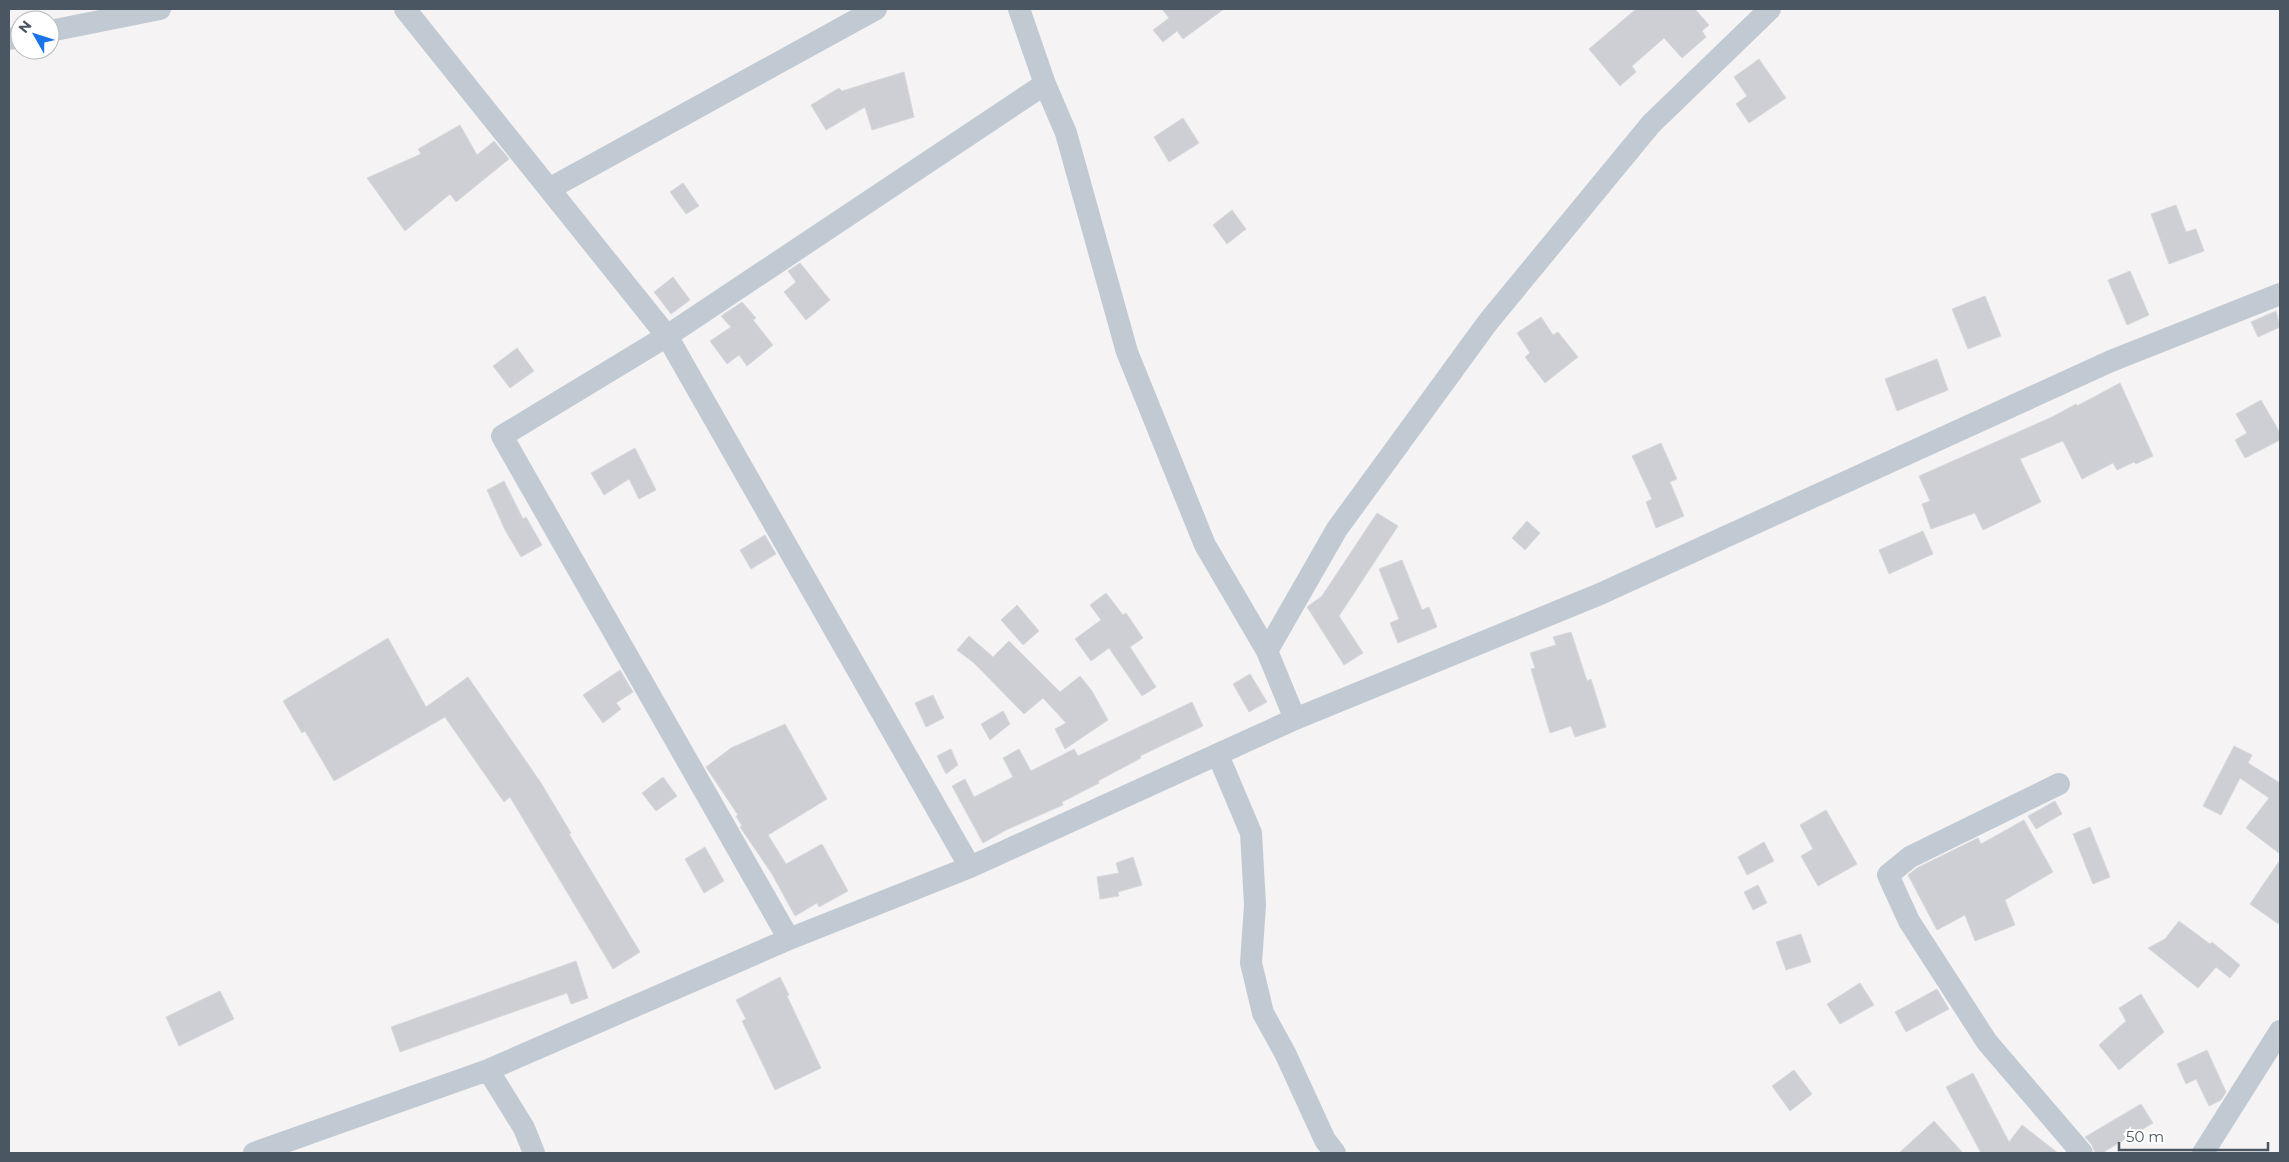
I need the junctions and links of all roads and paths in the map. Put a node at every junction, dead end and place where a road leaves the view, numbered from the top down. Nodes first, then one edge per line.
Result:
1 (160, 9) edge
2 (405, 9) edge
3 (876, 9) edge
4 (1018, 9) edge
5 (1770, 9) edge
6 (60, 29) edge
7 (1045, 84) junction
8 (549, 189) junction
9 (2280, 294) edge
10 (667, 336) junction
11 (1267, 651) junction
12 (1295, 720) junction
13 (1218, 755) junction
14 (2059, 784) dead end
15 (970, 868) junction
16 (789, 939) junction
17 (2280, 1031) edge
18 (488, 1070) junction
19 (254, 1153) edge
20 (534, 1153) edge
21 (1335, 1153) edge
22 (2082, 1153) edge
23 (2203, 1153) edge

1 - 6 street
2 - 8 street
3 - 8 street
4 - 7 street
5 - 11 street
7 - 10 street
7 - 11 street
8 - 10 street
9 - 12 street
10 - 15 street
10 - 16 street
11 - 12 street
12 - 13 street
13 - 15 street
13 - 21 street
14 - 22 street
15 - 16 street
16 - 18 street
17 - 23 street
18 - 19 street
18 - 20 street

